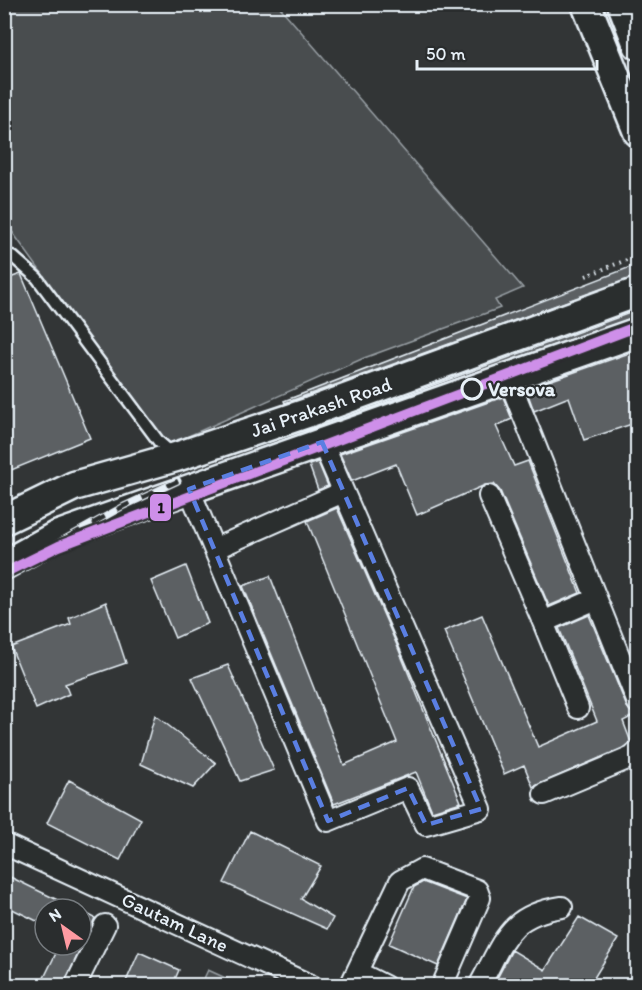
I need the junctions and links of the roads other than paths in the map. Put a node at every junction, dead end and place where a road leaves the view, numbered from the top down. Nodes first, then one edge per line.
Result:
1 (622, 4) edge
2 (592, 7) edge
3 (638, 45) edge
4 (638, 132) edge
5 (4, 257) edge
6 (638, 292) edge
7 (638, 332) edge
8 (508, 377) junction
9 (322, 442) junction
10 (176, 457) junction
11 (189, 489) junction
12 (343, 492) junction
13 (489, 496) dead end
14 (4, 520) edge
15 (214, 549) junction
16 (4, 565) edge
17 (596, 599) junction
18 (543, 621) junction
19 (638, 703) edge
20 (578, 708) dead end
21 (638, 751) edge
22 (544, 794) dead end
23 (5, 845) edge
24 (562, 907) dead end
25 (105, 925) dead end
26 (353, 979) edge
27 (75, 986) edge
28 (312, 986) edge
29 (385, 986) edge
30 (442, 986) edge
31 (479, 986) edge

1 - 3 main road
2 - 4 main road
5 - 10 lane
6 - 10 main road, Jai Prakash Road
7 - 8 main road, Jai Prakash Road
8 - 9 main road, Jai Prakash Road
8 - 17 street
9 - 11 main road, Jai Prakash Road
9 - 12 street
10 - 14 main road, Jai Prakash Road
11 - 15 street
11 - 16 main road, Jai Prakash Road
12 - 15 street
12 - 15 street
13 - 18 street
17 - 18 street
17 - 19 street
18 - 20 street
21 - 22 street
23 - 28 street, Gautam Lane
24 - 31 street
25 - 27 street
26 - 29 street
26 - 30 street

